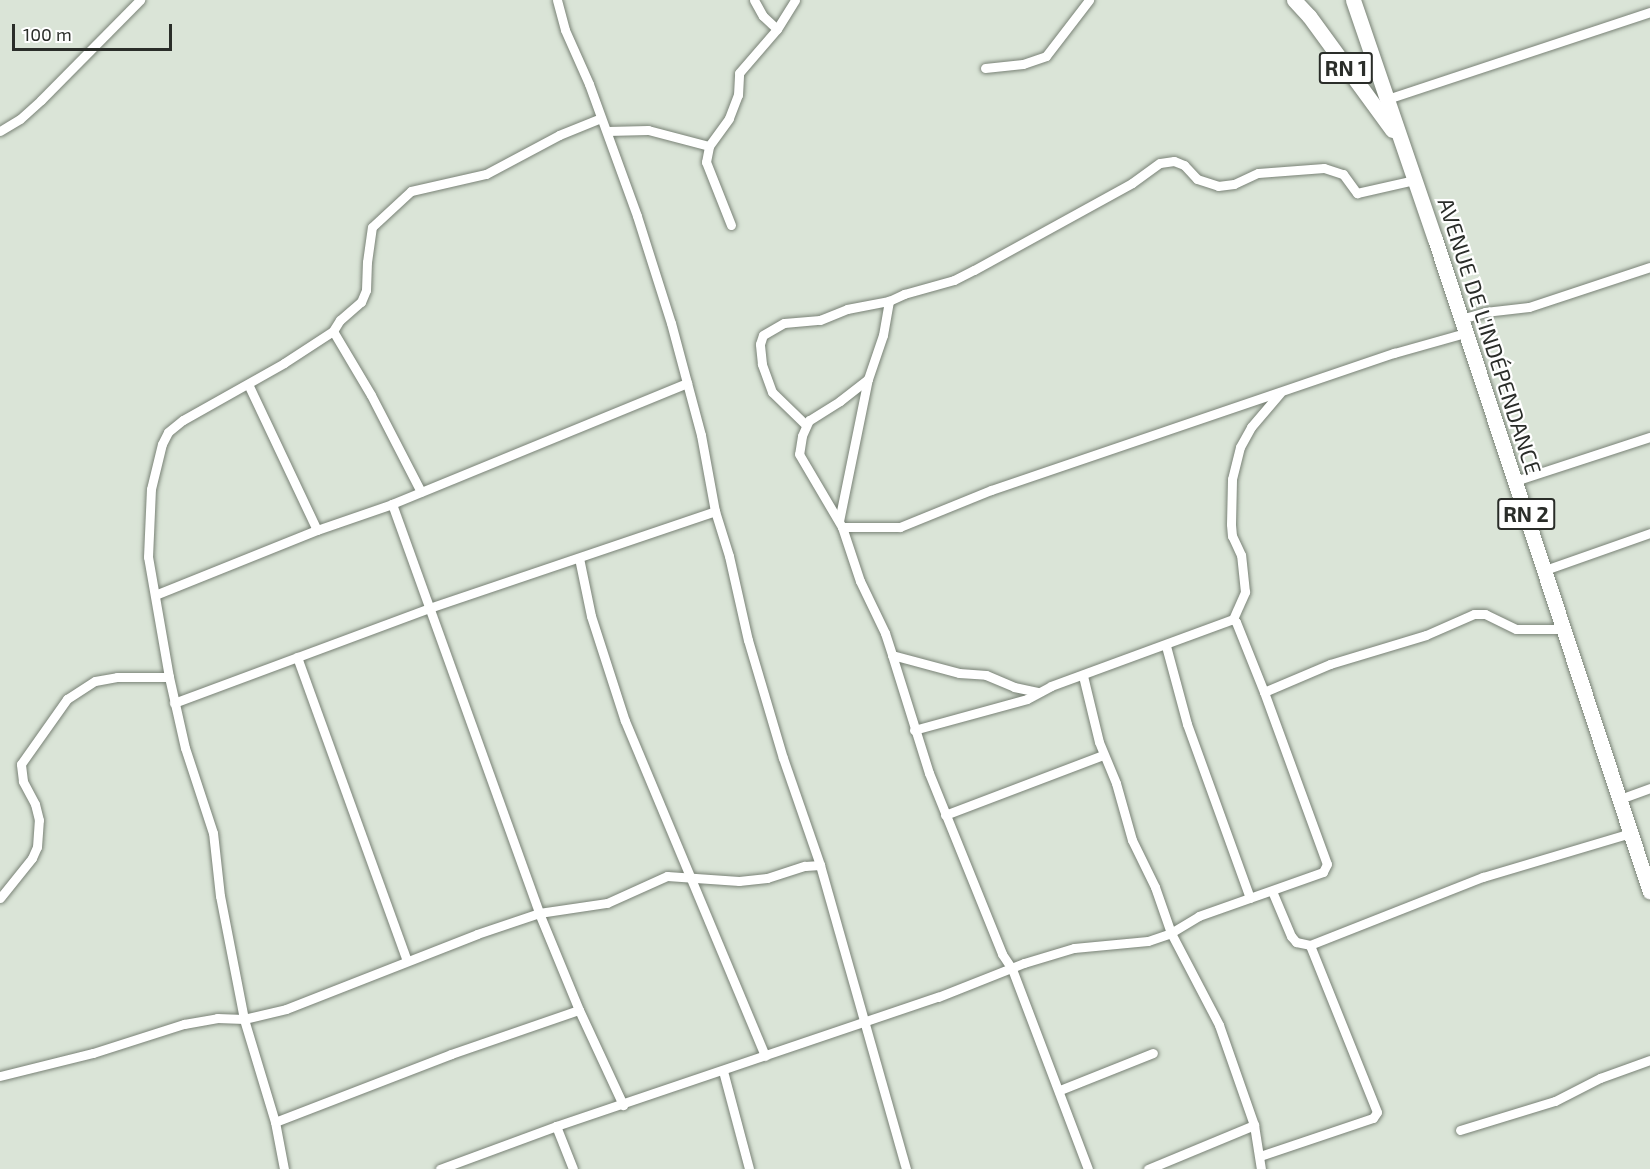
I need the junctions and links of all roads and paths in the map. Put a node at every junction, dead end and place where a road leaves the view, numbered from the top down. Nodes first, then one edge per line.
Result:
1 (140, 0) edge
2 (557, 0) edge
3 (754, 0) edge
4 (795, 0) edge
5 (1089, 0) edge
6 (1294, 0) edge
7 (1353, 0) edge
8 (1650, 12) edge
9 (777, 29) junction
10 (985, 68) dead end
11 (1387, 99) junction
12 (601, 118) junction
13 (0, 131) edge
14 (606, 131) junction
15 (1398, 137) junction
16 (709, 146) junction
17 (1414, 180) junction
18 (731, 225) dead end
19 (1650, 267) edge
20 (889, 301) junction
21 (1463, 326) junction
22 (333, 331) junction
23 (868, 379) junction
24 (248, 384) junction
25 (687, 384) junction
26 (1281, 392) junction
27 (806, 425) junction
28 (1650, 437) edge
29 (1515, 482) junction
30 (421, 492) junction
31 (845, 493) junction
32 (828, 501) junction
33 (392, 504) junction
34 (716, 511) junction
35 (840, 524) junction
36 (317, 530) junction
37 (1650, 533) edge
38 (579, 558) junction
39 (1545, 570) junction
40 (156, 595) junction
41 (429, 608) junction
42 (1233, 619) junction
43 (1563, 629) junction
44 (1166, 646) junction
45 (892, 655) junction
46 (297, 657) junction
47 (1083, 676) junction
48 (169, 677) junction
49 (1038, 692) junction
50 (1264, 692) junction
51 (174, 703) junction
52 (914, 730) junction
53 (1103, 755) junction
54 (1650, 788) edge
55 (1620, 799) junction
56 (945, 814) junction
57 (1631, 832) junction
58 (820, 865) junction
59 (689, 879) junction
60 (1272, 891) junction
61 (1650, 892) edge
62 (0, 898) edge
63 (1250, 898) junction
64 (539, 913) junction
65 (1171, 933) junction
66 (1310, 945) junction
67 (407, 961) junction
68 (1012, 969) junction
69 (579, 1010) junction
70 (244, 1019) junction
71 (864, 1020) junction
72 (1153, 1053) dead end
73 (765, 1056) junction
74 (1650, 1060) edge
75 (723, 1071) junction
76 (0, 1076) edge
77 (1059, 1090) junction
78 (623, 1106) junction
79 (275, 1122) junction
80 (1254, 1125) junction
81 (556, 1126) junction
82 (1460, 1130) dead end
83 (1260, 1156) junction
84 (284, 1169) edge
85 (440, 1169) edge
86 (573, 1169) edge
87 (749, 1169) edge
88 (906, 1169) edge
89 (1088, 1169) edge
90 (1148, 1169) edge
91 (1261, 1169) edge

1 - 13 street
2 - 12 street
3 - 9 street
4 - 9 street
5 - 10 street
6 - 15 main road, RN 1
7 - 11 main road, RN 2
8 - 11 street
9 - 16 street
11 - 15 main road, RN 2
12 - 14 street
12 - 22 street
14 - 16 street
14 - 25 street
15 - 17 main road, AVENUE DE L'INDÉPENDANCE / RN 2
16 - 18 street
17 - 20 street
17 - 21 main road, AVENUE DE L'INDÉPENDANCE / RN 2
19 - 21 street
20 - 23 street
20 - 27 street
21 - 26 street
21 - 29 main road, AVENUE DE L'INDÉPENDANCE / RN 2
22 - 24 street
22 - 30 street
23 - 27 street
23 - 31 street
24 - 36 street
24 - 40 street
25 - 30 street
25 - 34 street
26 - 35 street
26 - 42 street
27 - 32 street
28 - 29 street
29 - 39 main road, AVENUE DE L'INDÉPENDANCE / RN 2
30 - 33 street
31 - 32 street
31 - 35 street
32 - 35 street
33 - 36 street
33 - 41 street
34 - 38 street
34 - 58 street
35 - 45 street
36 - 40 street
37 - 39 street
38 - 41 street
38 - 59 street
39 - 43 main road, AVENUE DE L'INDÉPENDANCE / RN 2
40 - 48 street
41 - 46 street
41 - 64 street
42 - 44 street
42 - 50 street
43 - 50 street
43 - 55 main road, AVENUE DE L'INDÉPENDANCE / RN 2
44 - 47 street
44 - 63 street
45 - 49 street
45 - 52 street
46 - 51 street
46 - 67 street
47 - 49 street
47 - 53 street
48 - 51 street
48 - 62 street
49 - 52 street
50 - 60 street
51 - 70 street
52 - 56 street
53 - 56 street
53 - 65 street
54 - 55 street
55 - 57 main road, AVENUE DE L'INDÉPENDANCE / RN 2
56 - 68 street
57 - 61 main road, AVENUE DE L'INDÉPENDANCE / RN 2
57 - 66 street
58 - 59 street
58 - 71 street
59 - 64 street
59 - 73 street
60 - 63 street
60 - 66 street
63 - 65 street
64 - 67 street
64 - 69 street
65 - 68 street
65 - 80 street
66 - 83 street
67 - 70 street
68 - 71 street
68 - 77 street
69 - 78 street
69 - 79 street
70 - 76 street
70 - 79 street
71 - 73 street
71 - 88 street
72 - 77 street
73 - 75 street
74 - 82 street
75 - 78 street
75 - 87 street
77 - 89 street
78 - 81 street
79 - 84 street
80 - 83 street
80 - 90 street
81 - 85 street
81 - 86 street
83 - 91 street

